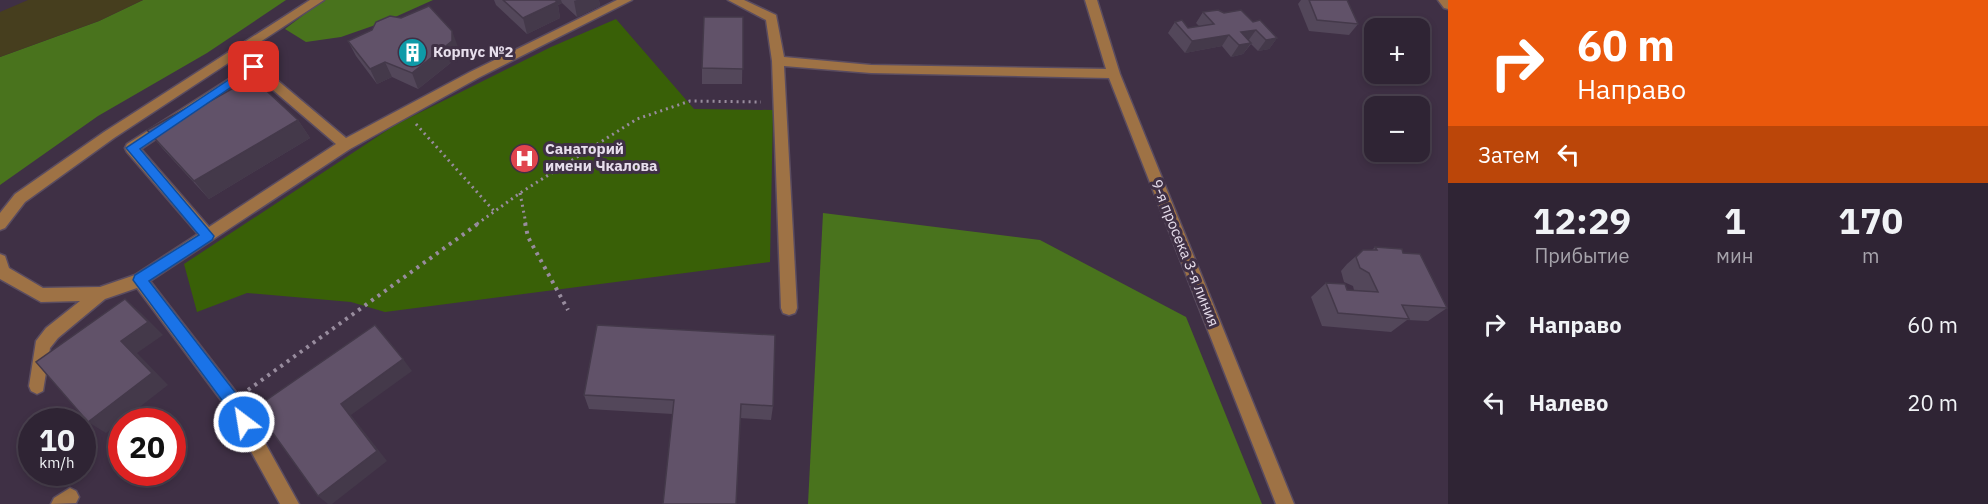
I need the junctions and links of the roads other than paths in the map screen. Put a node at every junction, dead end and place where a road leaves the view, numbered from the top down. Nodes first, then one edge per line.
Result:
1 (318, 0) edge
2 (626, 0) edge
3 (734, 0) edge
4 (1091, 0) edge
5 (1444, 0) edge
6 (1448, 5) edge
7 (778, 61) junction
8 (1114, 74) junction
9 (345, 145) junction
10 (0, 224) edge
11 (208, 236) junction
12 (0, 260) edge
13 (140, 280) junction
14 (99, 294) junction
15 (789, 308) dead end
16 (37, 386) dead end
17 (290, 504) edge
18 (1285, 504) edge

1 - 10 street
2 - 9 street
3 - 7 street
4 - 8 street, 9-я просека 3-я линия
5 - 6 street
7 - 8 street
7 - 15 street
8 - 18 street, 9-я просека 3-я линия
9 - 11 street
9 - 11 street
11 - 13 street
12 - 14 street
13 - 14 street
13 - 17 street
14 - 16 street

